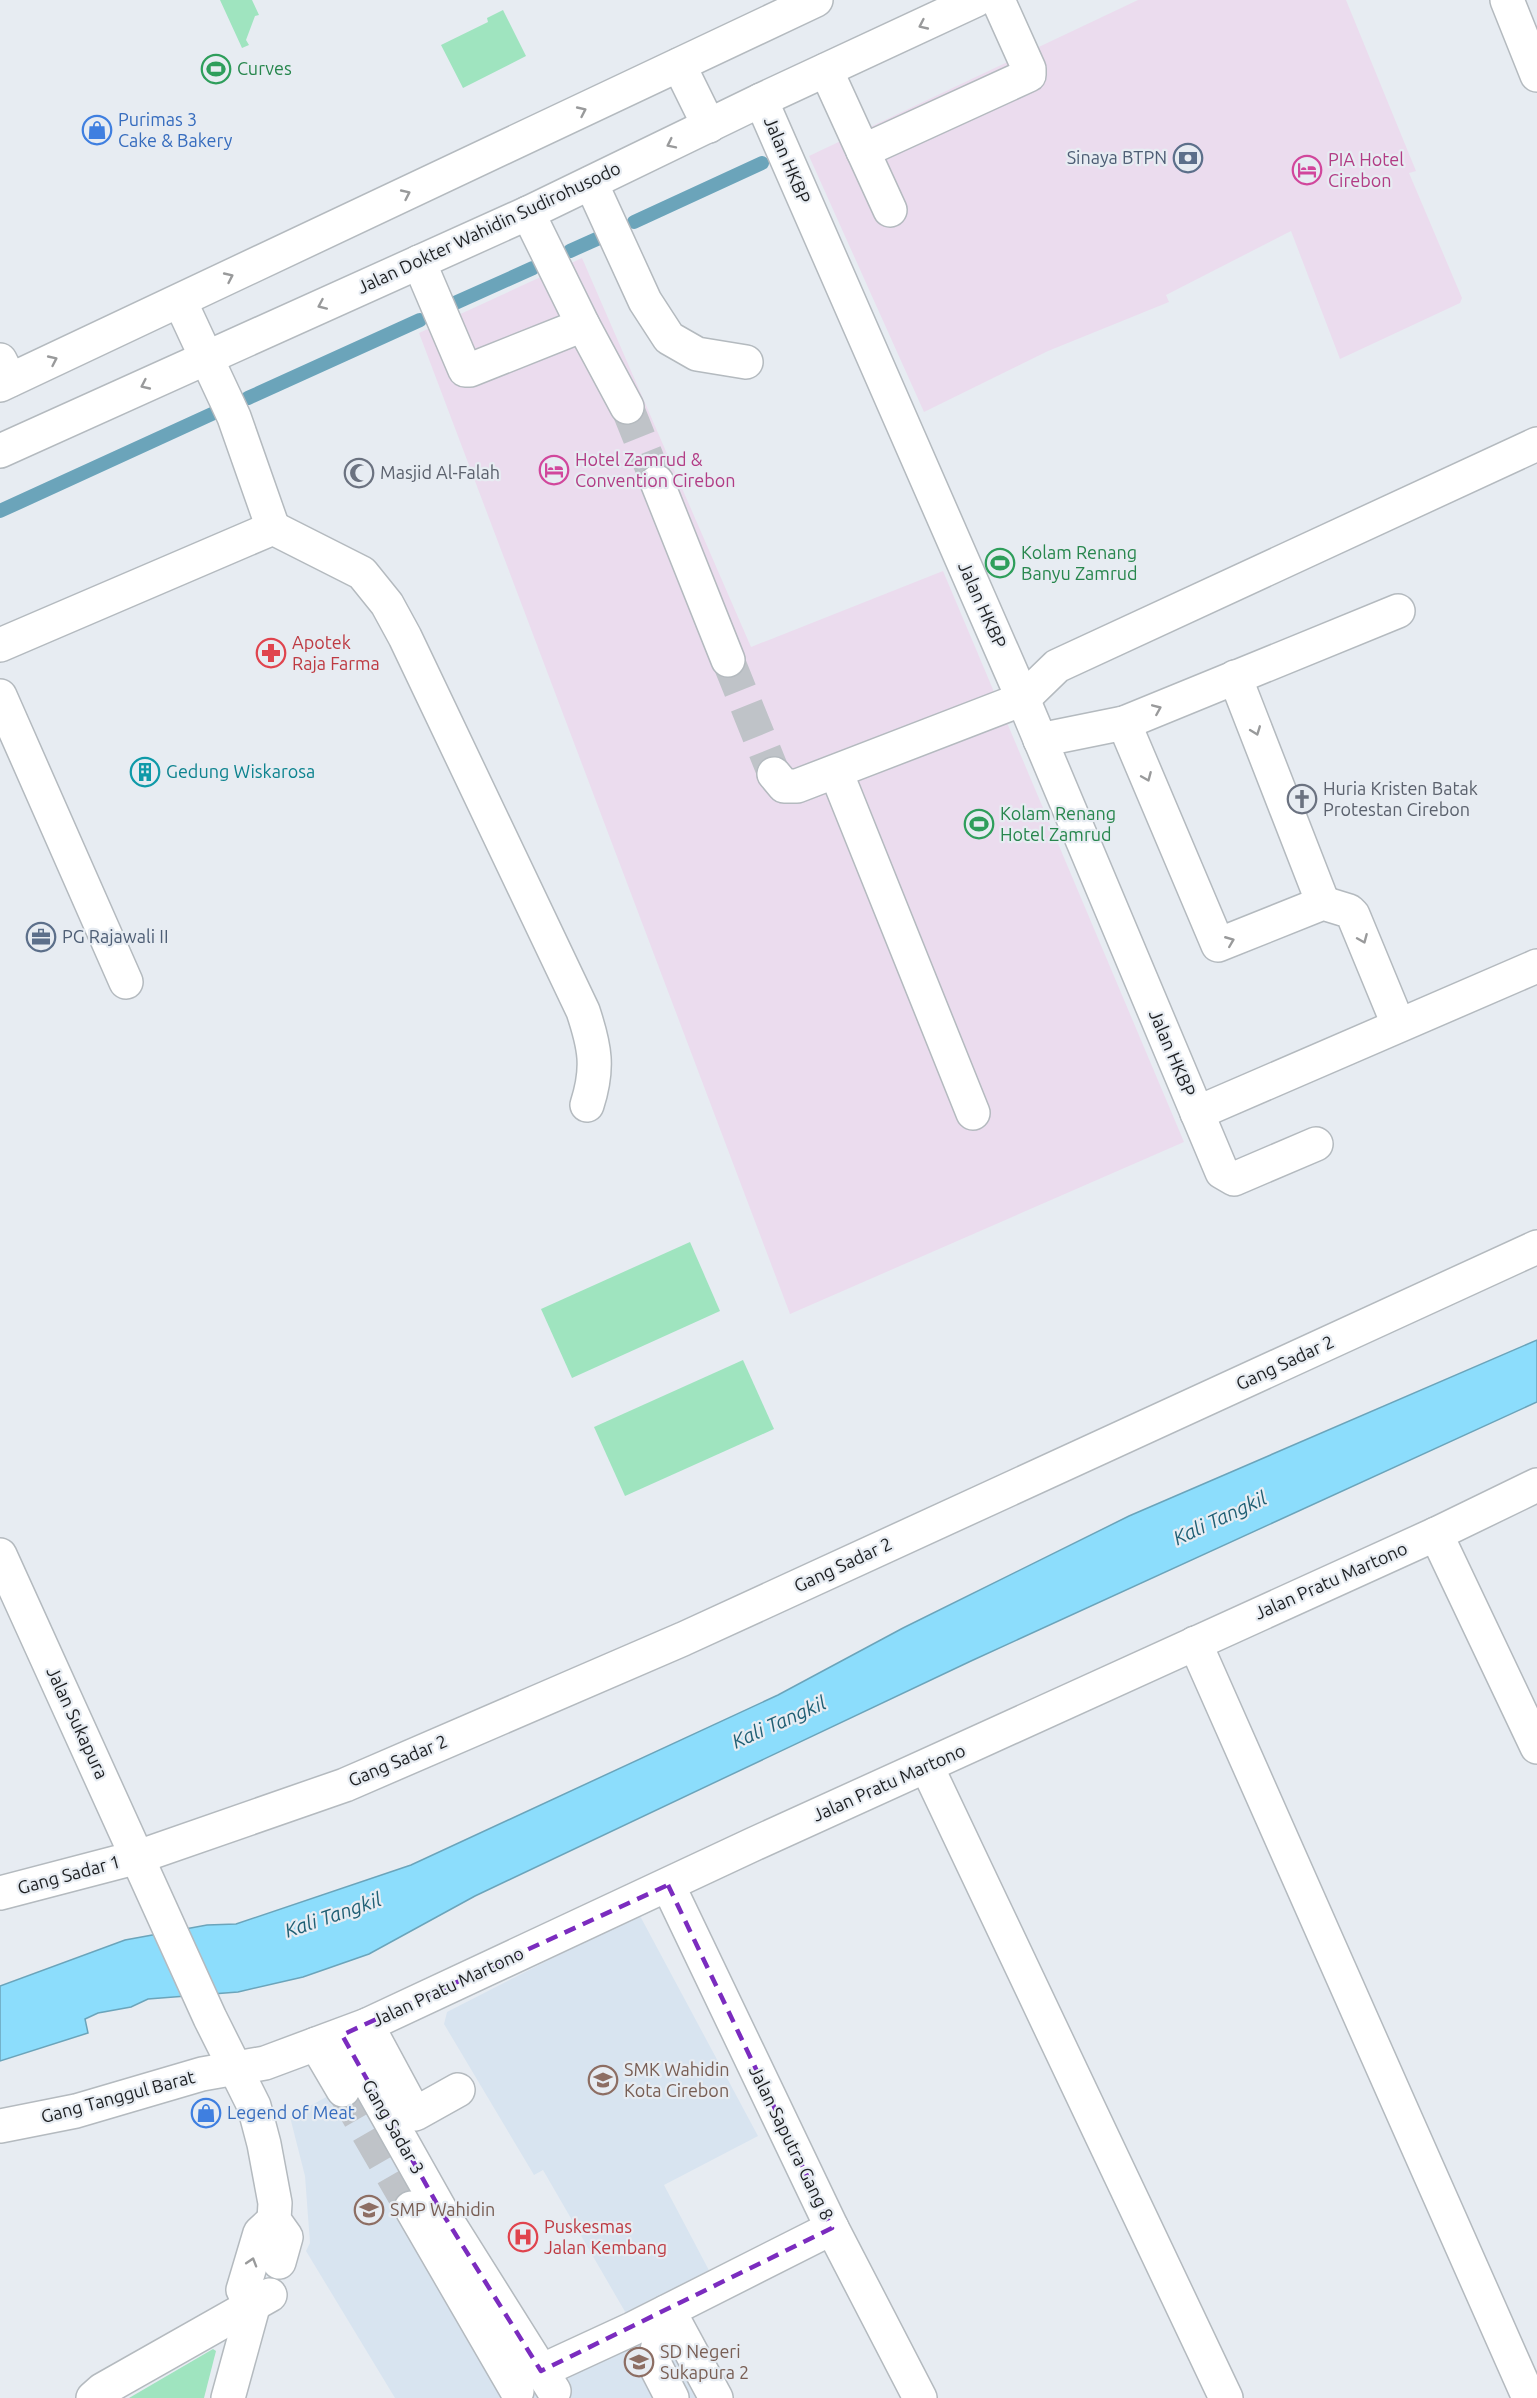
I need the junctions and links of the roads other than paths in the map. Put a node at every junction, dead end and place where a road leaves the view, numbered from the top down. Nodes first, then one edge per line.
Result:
1 (816, 0) edge
2 (976, 0) edge
3 (998, 0) edge
4 (1507, 0) edge
5 (679, 65) junction
6 (826, 70) junction
7 (1537, 75) edge
8 (761, 100) junction
9 (709, 126) junction
10 (863, 151) junction
11 (591, 183) junction
12 (891, 210) dead end
13 (528, 213) junction
14 (419, 262) junction
15 (180, 300) junction
16 (583, 326) junction
17 (206, 357) junction
18 (746, 362) dead end
19 (3, 375) edge
20 (627, 407) tunnel mouth
21 (1537, 444) edge
22 (0, 451) edge
23 (657, 482) tunnel mouth
24 (273, 528) junction
25 (1398, 611) dead end
26 (0, 645) edge
27 (729, 660) tunnel mouth
28 (1235, 677) junction
29 (0, 696) edge
30 (1023, 699) junction
31 (1125, 723) junction
32 (1040, 740) junction
33 (836, 772) junction
34 (774, 774) tunnel mouth
35 (1323, 903) junction
36 (1537, 966) edge
37 (126, 982) dead end
38 (1398, 1024) junction
39 (587, 1105) dead end
40 (972, 1113) dead end
41 (1197, 1113) junction
42 (1316, 1144) dead end
43 (1537, 1247) edge
44 (1537, 1485) edge
45 (1436, 1534) junction
46 (0, 1555) edge
47 (1195, 1643) junction
48 (1537, 1747) edge
49 (927, 1767) junction
50 (138, 1857) junction
51 (668, 1885) junction
52 (0, 1893) edge
53 (342, 2035) junction
54 (236, 2068) junction
55 (343, 2090) tunnel mouth
56 (458, 2090) dead end
57 (0, 2126) edge
58 (411, 2208) tunnel mouth
59 (274, 2220) junction
60 (832, 2228) junction
61 (279, 2262) dead end
62 (261, 2301) junction
63 (668, 2311) junction
64 (537, 2384) junction
65 (93, 2398) edge
66 (228, 2398) edge
67 (672, 2398) edge
68 (716, 2398) edge
69 (920, 2398) edge
70 (1227, 2398) edge
71 (1529, 2398) edge

1 - 5 street
2 -> 6 street, Jalan Dokter Wahidin Sudirohusodo
3 - 10 street
4 - 7 street
5 - 9 street
15 -> 5 street
6 - 8 street, Jalan Dokter Wahidin Sudirohusodo
6 - 10 street
8 - 9 street, Jalan Dokter Wahidin Sudirohusodo
8 - 30 street, Jalan HKBP
9 -> 11 street, Jalan Dokter Wahidin Sudirohusodo
10 - 12 street
11 - 13 street, Jalan Dokter Wahidin Sudirohusodo
11 - 18 street
13 - 14 street, Jalan Dokter Wahidin Sudirohusodo
13 - 16 street
14 - 16 street
14 -> 17 street, Jalan Dokter Wahidin Sudirohusodo
15 - 17 street
19 -> 15 street
16 - 20 street
17 -> 22 street, Jalan Dokter Wahidin Sudirohusodo
17 - 24 street
21 - 30 street
23 - 27 street
24 - 26 street
24 - 39 street
25 - 28 street
31 -> 28 street
28 -> 35 street
29 - 37 street
30 - 32 street, Jalan HKBP
30 - 33 street
31 - 32 street
31 -> 35 street
32 - 41 street, Jalan HKBP
33 - 34 street
33 - 40 street
35 -> 38 street
36 - 38 street
38 - 41 street
41 - 42 street, Jalan HKBP
43 - 50 street, Gang Sadar 2
44 - 45 street, Jalan Pratu Martono
45 - 47 street, Jalan Pratu Martono
45 - 48 street
46 - 50 street, Jalan Sukapura
47 - 49 street, Jalan Pratu Martono
47 - 71 street
49 - 51 street, Jalan Pratu Martono
49 - 70 street
50 - 52 street, Gang Sadar 1
50 - 54 street, Jalan Sukapura
51 - 53 street, Jalan Pratu Martono
51 - 60 street, Jalan Saputra Gang 8
53 - 54 street, Jalan Pratu Martono
53 - 55 street
53 - 56 street
53 - 64 street, Gang Sadar 3
54 - 57 street, Gang Tanggul Barat
54 - 59 street, Jalan Sukapura
58 - 64 street
59 - 61 street, Jalan Sukapura
62 -> 59 street
60 - 63 street
60 - 69 street, Jalan Saputra Gang 8
62 - 65 street
62 - 66 street
63 - 64 street
63 - 67 street
63 - 68 street

